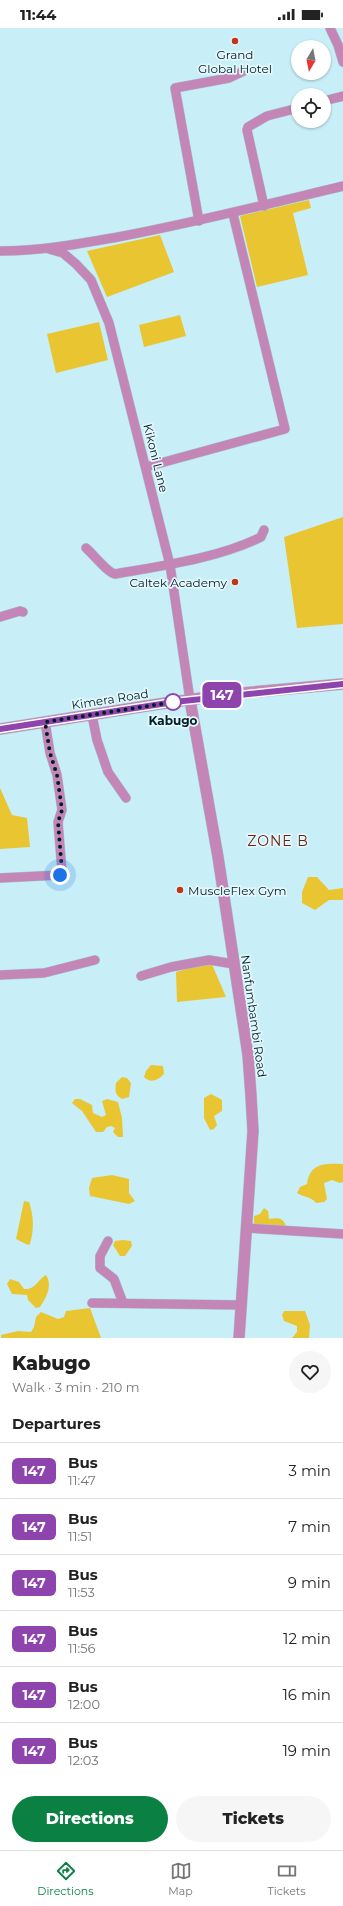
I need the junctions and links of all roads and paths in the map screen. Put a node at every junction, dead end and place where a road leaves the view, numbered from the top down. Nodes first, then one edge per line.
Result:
1 (330, 28) edge
2 (343, 62) edge
3 (244, 71) dead end
4 (343, 96) edge
5 (331, 99) edge
6 (291, 110) edge
7 (343, 186) edge
8 (264, 206) junction
9 (233, 214) junction
10 (199, 221) junction
11 (49, 249) junction
12 (0, 251) edge
13 (146, 466) junction
14 (264, 530) dead end
15 (86, 548) dead end
16 (170, 565) junction
17 (23, 612) dead end
18 (0, 617) edge
19 (343, 684) edge
20 (190, 700) junction
21 (92, 715) junction
22 (45, 722) junction
23 (0, 729) edge
24 (126, 798) dead end
25 (0, 878) edge
26 (95, 960) dead end
27 (234, 964) junction
28 (0, 975) edge
29 (141, 976) dead end
30 (247, 1228) junction
31 (343, 1234) edge
32 (108, 1241) dead end
33 (92, 1302) dead end
34 (123, 1303) junction
35 (242, 1304) junction
36 (240, 1338) edge

1 - 2 street
3 - 10 street
4 - 5 street
6 - 8 street
7 - 8 street
8 - 9 street
9 - 10 street
9 - 13 street
10 - 11 street
11 - 12 street
11 - 13 street, Kikoni Lane
13 - 16 street, Kikoni Lane
14 - 16 street
15 - 16 street
16 - 20 street, Kikoni Lane
17 - 18 street
19 - 20 street, Kimera Road
20 - 21 street, Kimera Road
20 - 27 street, Nanfumbambi Road
21 - 22 street, Kimera Road
21 - 24 street
22 - 23 street, Kimera Road
22 - 25 street
26 - 28 street
27 - 29 street
27 - 30 street, Nanfumbambi Road
30 - 31 street
30 - 35 street, Nanfumbambi Road
32 - 34 street
33 - 34 street
34 - 35 street
35 - 36 street, Nanfumbambi Road

